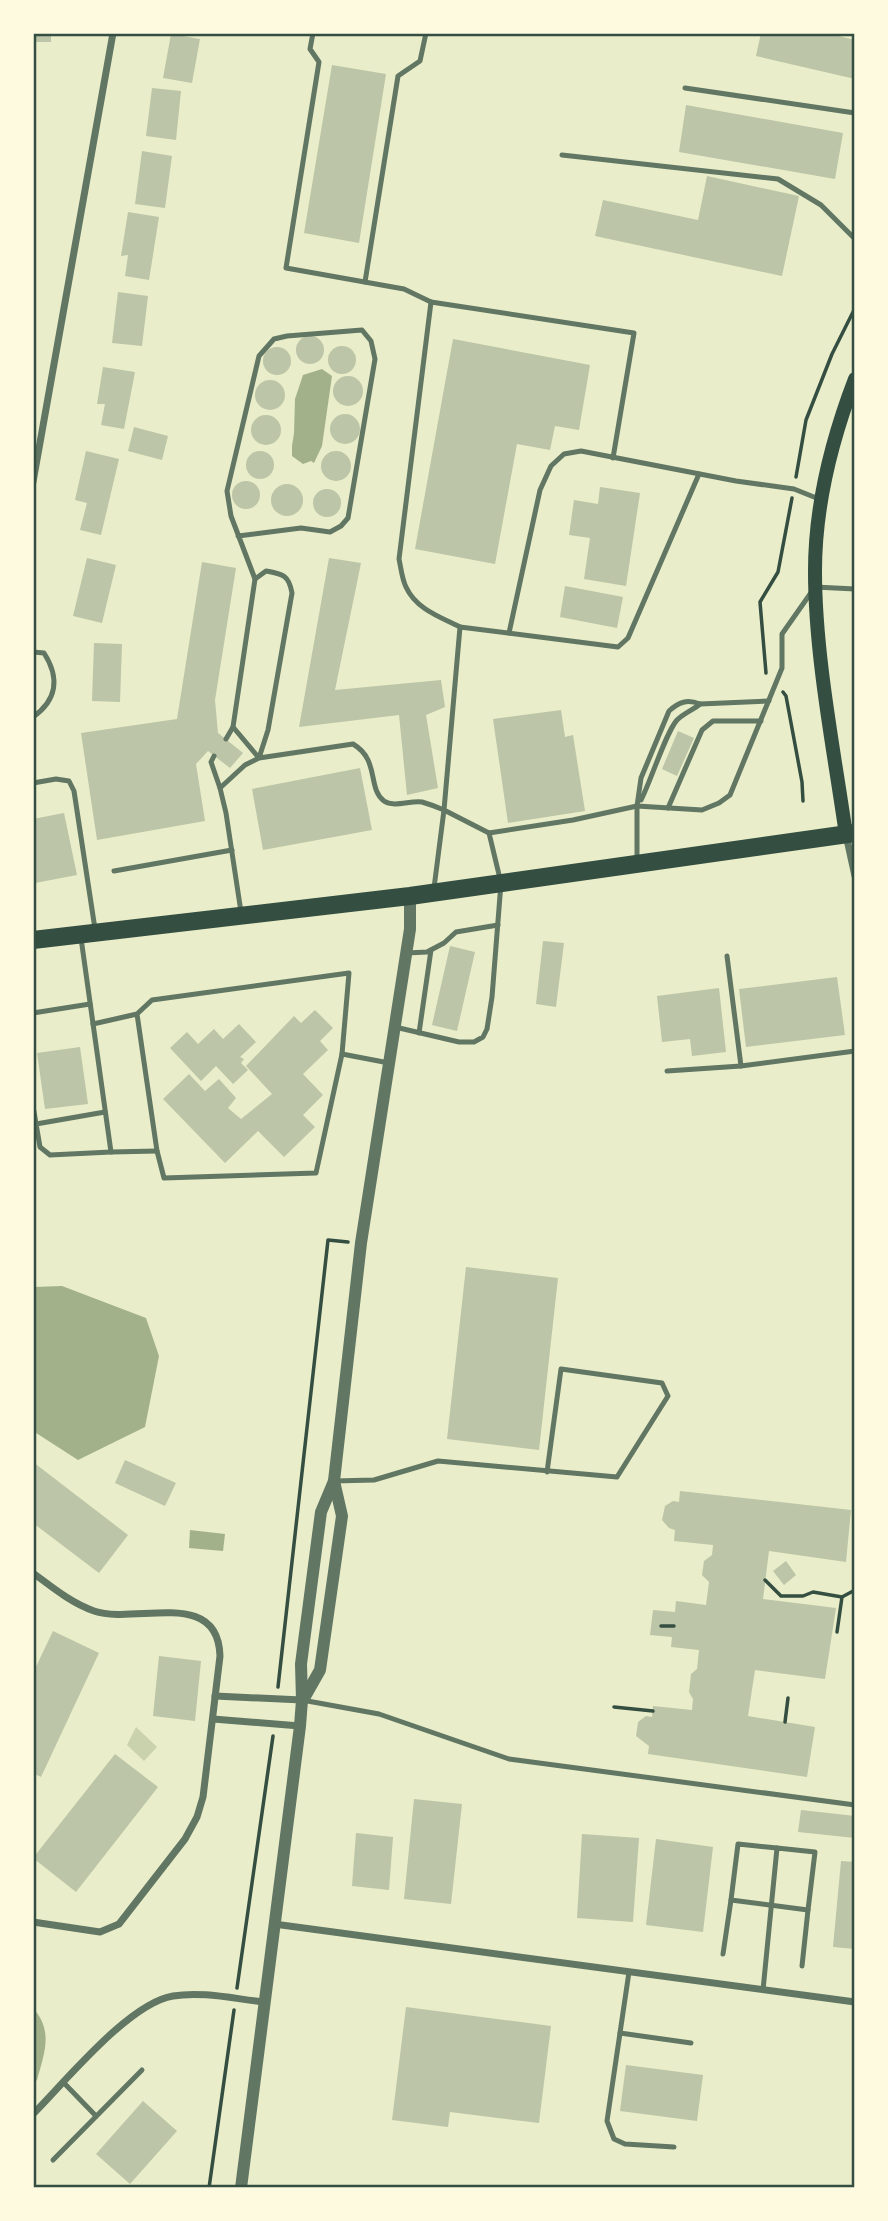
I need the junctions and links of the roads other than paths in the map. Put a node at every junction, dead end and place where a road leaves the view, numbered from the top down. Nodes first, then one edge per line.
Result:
1 (113, 33) edge
2 (313, 33) edge
3 (426, 33) edge
4 (685, 88) dead end
5 (855, 113) edge
6 (562, 155) dead end
7 (855, 239) edge
8 (365, 282) junction
9 (431, 302) junction
10 (855, 379) edge
11 (613, 458) junction
12 (699, 474) junction
13 (33, 482) edge
14 (822, 500) junction
15 (238, 536) junction
16 (256, 579) junction
17 (815, 587) junction
18 (855, 589) edge
19 (460, 627) junction
20 (509, 633) junction
21 (33, 652) edge
22 (769, 701) junction
23 (700, 704) junction
24 (33, 717) edge
25 (761, 721) junction
26 (233, 727) junction
27 (226, 739) dead end
28 (214, 756) dead end
29 (259, 758) junction
30 (33, 783) edge
31 (220, 788) junction
32 (638, 806) junction
33 (668, 808) junction
34 (444, 810) junction
35 (489, 833) junction
36 (850, 834) edge
37 (232, 850) junction
38 (636, 864) junction
39 (114, 870) dead end
40 (855, 876) edge
41 (501, 883) junction
42 (433, 893) junction
43 (410, 896) junction
44 (242, 916) junction
45 (498, 925) junction
46 (88, 933) junction
47 (33, 940) edge
48 (431, 950) junction
49 (406, 953) junction
50 (727, 956) dead end
51 (90, 1004) junction
52 (33, 1013) edge
53 (137, 1014) junction
54 (93, 1024) junction
55 (395, 1027) junction
56 (419, 1034) junction
57 (855, 1051) edge
58 (342, 1054) junction
59 (389, 1063) junction
60 (741, 1066) junction
61 (667, 1071) dead end
62 (33, 1106) edge
63 (105, 1112) junction
64 (36, 1124) junction
65 (157, 1151) junction
66 (111, 1153) junction
67 (547, 1472) junction
68 (334, 1481) junction
69 (33, 1573) edge
70 (215, 1696) junction
71 (303, 1700) junction
72 (213, 1719) junction
73 (300, 1726) junction
74 (855, 1805) edge
75 (777, 1848) junction
76 (731, 1900) junction
77 (772, 1905) junction
78 (808, 1910) junction
79 (33, 1922) edge
80 (274, 1924) junction
81 (723, 1954) dead end
82 (802, 1966) dead end
83 (629, 1972) junction
84 (763, 1990) junction
85 (265, 2002) junction
86 (855, 2002) edge
87 (620, 2033) junction
88 (691, 2043) dead end
89 (142, 2070) dead end
90 (64, 2082) junction
91 (33, 2114) edge
92 (96, 2116) junction
93 (674, 2147) dead end
94 (53, 2160) dead end
95 (241, 2188) edge

1 - 13 street
2 - 8 lane
3 - 8 lane
4 - 5 lane
6 - 7 lane
8 - 9 lane
9 - 11 lane
9 - 19 lane
10 - 14 main road
11 - 12 lane
11 - 20 lane
12 - 14 lane
12 - 20 lane
14 - 17 main road
15 - 15 lane
15 - 16 lane
16 - 26 lane
16 - 29 lane
17 - 18 lane
17 - 22 lane
17 - 36 main road
19 - 20 lane
19 - 34 lane
21 - 24 lane
22 - 23 lane
22 - 25 lane
23 - 32 lane
23 - 32 lane
25 - 33 lane
25 - 33 lane
26 - 27 lane
26 - 29 lane
28 - 31 lane
29 - 31 lane
29 - 34 lane
30 - 46 lane
31 - 37 lane
32 - 33 lane
32 - 35 lane
32 - 38 lane
34 - 35 lane
34 - 42 lane
35 - 41 lane
36 - 38 main road
36 - 40 street
37 - 39 lane
37 - 44 lane
38 - 41 main road
41 - 42 main road
41 - 45 lane
42 - 43 main road
43 - 44 main road
43 - 49 street
44 - 46 main road
45 - 48 lane
45 - 56 lane
46 - 47 main road
46 - 51 lane
48 - 49 lane
48 - 56 lane
49 - 55 street
50 - 60 lane
51 - 52 lane
51 - 54 lane
53 - 54 lane
53 - 58 lane
53 - 65 lane
54 - 63 lane
55 - 56 lane
55 - 59 street
57 - 60 lane
58 - 59 lane
58 - 65 lane
59 - 68 street
60 - 61 lane
62 - 64 lane
63 - 64 lane
63 - 66 lane
64 - 66 lane
65 - 66 lane
67 - 67 lane
67 - 68 lane
68 - 71 street
68 - 71 street
69 - 70 street
70 - 71 street
70 - 72 street
71 - 73 street
71 - 74 lane
72 - 73 street
72 - 79 street
73 - 80 street
75 - 76 lane
75 - 77 lane
75 - 78 lane
76 - 77 lane
76 - 81 lane
77 - 78 lane
77 - 84 lane
78 - 82 lane
80 - 83 street
80 - 85 street
83 - 84 street
83 - 87 lane
84 - 86 street
85 - 90 street
85 - 95 street
87 - 88 lane
87 - 93 lane
89 - 92 lane
90 - 91 street
90 - 92 lane
92 - 94 lane

